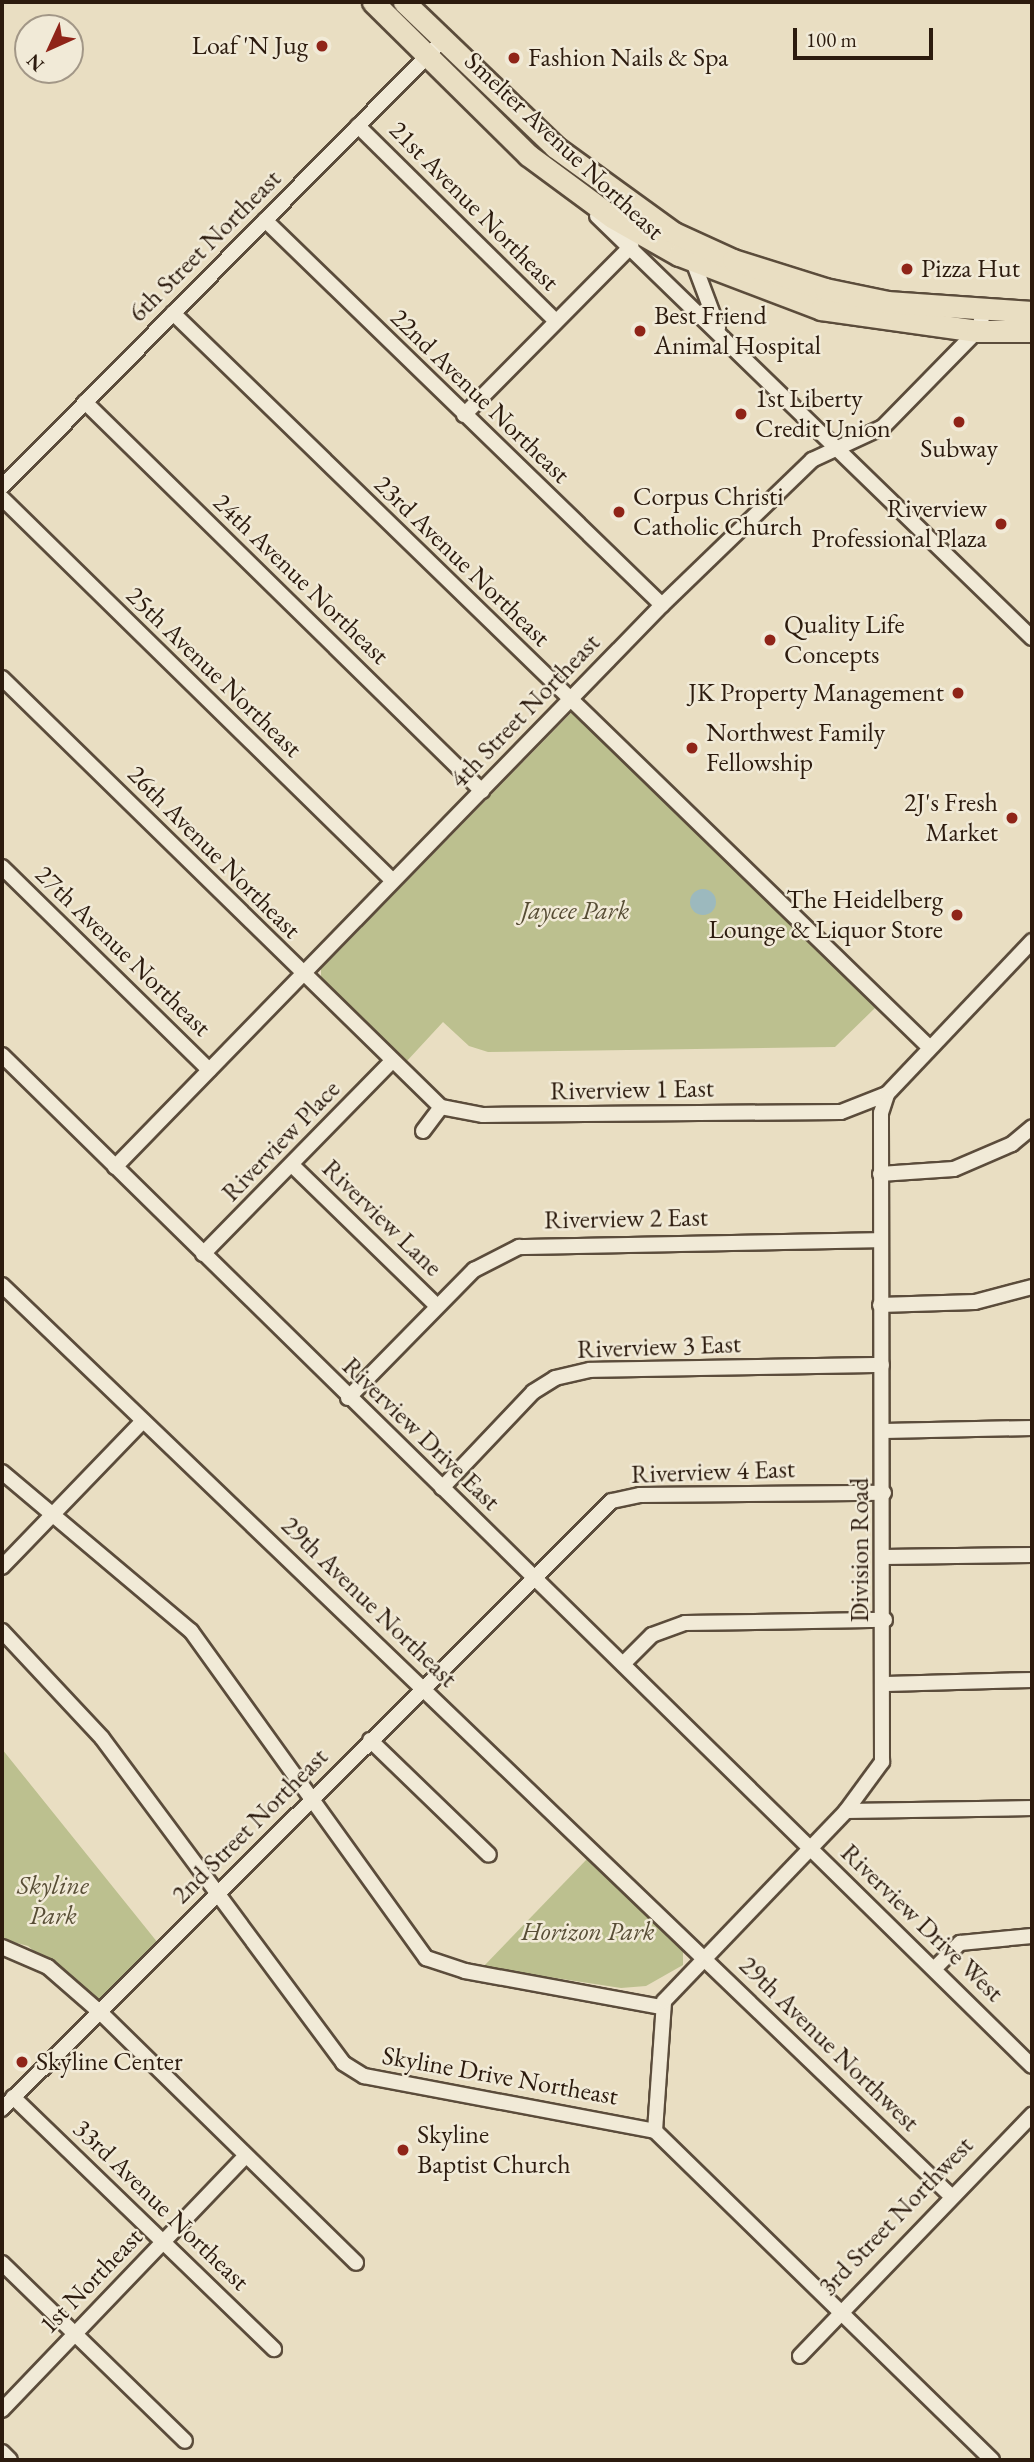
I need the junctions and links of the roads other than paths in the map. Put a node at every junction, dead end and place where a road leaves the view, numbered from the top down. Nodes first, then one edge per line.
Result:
1 (404, 2) edge
2 (377, 3) edge
3 (443, 40) junction
4 (427, 56) junction
5 (358, 126) junction
6 (528, 155) junction
7 (265, 220) junction
8 (674, 233) junction
9 (631, 246) junction
10 (697, 264) junction
11 (1032, 312) edge
12 (173, 313) junction
13 (556, 321) junction
14 (980, 322) junction
15 (719, 328) junction
16 (1032, 331) edge
17 (85, 402) junction
18 (464, 415) junction
19 (845, 450) junction
20 (2, 487) edge
21 (2, 498) edge
22 (662, 605) junction
23 (1032, 638) edge
24 (2, 678) edge
25 (570, 701) junction
26 (482, 791) junction
27 (2, 867) edge
28 (393, 881) junction
29 (1032, 941) edge
30 (303, 974) junction
31 (929, 1047) junction
32 (2, 1055) edge
33 (392, 1062) junction
34 (209, 1070) junction
35 (887, 1094) junction
36 (440, 1107) junction
37 (1032, 1127) edge
38 (422, 1131) dead end
39 (293, 1166) junction
40 (115, 1167) junction
41 (880, 1174) junction
42 (880, 1240) junction
43 (204, 1254) junction
44 (2, 1285) edge
45 (1032, 1287) edge
46 (880, 1305) junction
47 (438, 1306) junction
48 (882, 1365) junction
49 (348, 1398) junction
50 (143, 1421) junction
51 (1032, 1428) edge
52 (884, 1431) junction
53 (2, 1472) edge
54 (442, 1488) junction
55 (884, 1493) junction
56 (54, 1513) junction
57 (1032, 1555) edge
58 (884, 1557) junction
59 (2, 1567) edge
60 (532, 1576) junction
61 (885, 1620) junction
62 (2, 1631) edge
63 (623, 1664) junction
64 (1032, 1680) edge
65 (886, 1684) junction
66 (423, 1687) junction
67 (370, 1740) junction
68 (309, 1802) junction
69 (1032, 1808) edge
70 (846, 1811) junction
71 (808, 1845) junction
72 (489, 1855) dead end
73 (217, 1895) junction
74 (1032, 1936) edge
75 (2, 1947) edge
76 (701, 1955) junction
77 (934, 1969) junction
78 (662, 2007) junction
79 (101, 2013) junction
80 (1032, 2066) edge
81 (13, 2098) junction
82 (2, 2109) edge
83 (1032, 2115) edge
84 (655, 2131) junction
85 (246, 2156) junction
86 (952, 2197) junction
87 (163, 2242) junction
88 (2, 2263) edge
89 (356, 2263) dead end
90 (845, 2310) junction
91 (75, 2333) junction
92 (275, 2349) dead end
93 (800, 2356) dead end
94 (2, 2410) edge
95 (185, 2441) dead end
96 (2, 2452) edge
97 (10, 2460) edge
98 (992, 2460) edge

1 - 3 highway, Smelter Avenue Northeast
2 - 4 highway, Smelter Avenue Northeast
3 - 4 street, 6th Street Northeast
3 - 8 highway, Smelter Avenue Northeast
4 - 5 street, 6th Street Northeast
4 - 6 highway, Smelter Avenue Northeast
5 - 7 street, 6th Street Northeast
5 - 13 street, 21st Avenue Northeast
6 - 9 street, Smelter Avenue Northeast
6 - 10 highway
7 - 12 street, 6th Street Northeast
7 - 18 street, 22nd Avenue Northeast
8 - 10 street, Smelter Avenue Northeast
8 - 14 highway
9 - 13 street
9 - 15 street, Smelter Avenue Northeast
10 - 14 highway
10 - 15 street, Smelter Avenue Northeast
11 - 14 highway
12 - 17 street, 6th Street Northeast
12 - 25 street, 23rd Avenue Northeast
13 - 18 street
14 - 16 highway
14 - 19 street, 4th Street Northeast
15 - 19 street, Smelter Avenue Northeast
17 - 20 street, 6th Street Northeast
17 - 26 street, 24th Avenue Northeast
18 - 22 street, 22nd Avenue Northeast
19 - 22 street, 4th Street Northeast
19 - 23 street, Smelter Avenue Northeast
21 - 28 street, 25th Avenue Northeast
22 - 25 street, 4th Street Northeast
24 - 30 street, 26th Avenue Northeast
25 - 26 street, 4th Street Northeast
25 - 31 street, 23rd Avenue Northeast
26 - 28 street, 4th Street Northeast
27 - 34 street, 27th Avenue Northeast
28 - 30 street, 4th Street Northeast
29 - 31 street
30 - 33 street, 26th Avenue Northeast
30 - 34 street, 4th Street Northeast
31 - 35 street
32 - 40 street, Riverview Drive East
33 - 36 street
33 - 39 street, Riverview Place
34 - 40 street, 4th Street Northeast
35 - 36 street, Riverview 1 East
35 - 41 street, Division Road
36 - 38 street
37 - 41 street
39 - 43 street, Riverview Place
39 - 47 street, Riverview Lane
40 - 43 street, Riverview Drive East
41 - 42 street, Division Road
42 - 46 street, Division Road
42 - 47 street, Riverview 2 East
43 - 49 street, Riverview Drive East
44 - 50 street, 29th Avenue Northeast
45 - 46 street
46 - 48 street, Division Road
47 - 49 street, Riverview 2 East
48 - 52 street, Division Road
48 - 54 street, Riverview 3 East
49 - 54 street, Riverview Drive East
50 - 56 street
50 - 66 street, 29th Avenue Northeast
51 - 52 street
52 - 55 street, Division Road
53 - 56 street
54 - 60 street, Riverview Drive East
55 - 58 street, Division Road
55 - 60 street, Riverview 4 East
56 - 59 street
56 - 68 street
57 - 58 street
58 - 61 street, Division Road
60 - 63 street, Riverview Drive East
60 - 66 street, 2nd Street Northeast
61 - 63 street
61 - 65 street, Division Road
62 - 73 street, Skyline Drive Northeast
63 - 71 street, Riverview Drive East
64 - 65 street
65 - 70 street, Division Road
66 - 67 street, 2nd Street Northeast
66 - 76 street, 29th Avenue Northeast
67 - 68 street, 2nd Street Northeast
67 - 72 street
68 - 73 street, 2nd Street Northeast
68 - 78 street
69 - 70 street
70 - 71 street, Division Road
71 - 76 street, Division Road
71 - 77 street, Riverview Drive West
73 - 79 street, 2nd Street Northeast
73 - 84 street, Skyline Drive Northeast
74 - 77 street
75 - 79 street
76 - 78 street, Division Road
76 - 86 street, 29th Avenue Northwest
77 - 80 street, Riverview Drive West
78 - 84 street
79 - 81 street, 2nd Street Northeast
79 - 85 street
81 - 82 street, 2nd Street Northeast
81 - 87 street, 33rd Avenue Northeast
83 - 86 street, 3rd Street Northwest
84 - 90 street
85 - 87 street, 1st Northeast
85 - 89 street
86 - 90 street, 3rd Street Northwest
87 - 91 street, 1st Northeast
87 - 92 street, 33rd Avenue Northeast
88 - 91 street
90 - 93 street, 3rd Street Northwest
90 - 98 street
91 - 94 street, 1st Northeast
91 - 95 street
96 - 97 street

